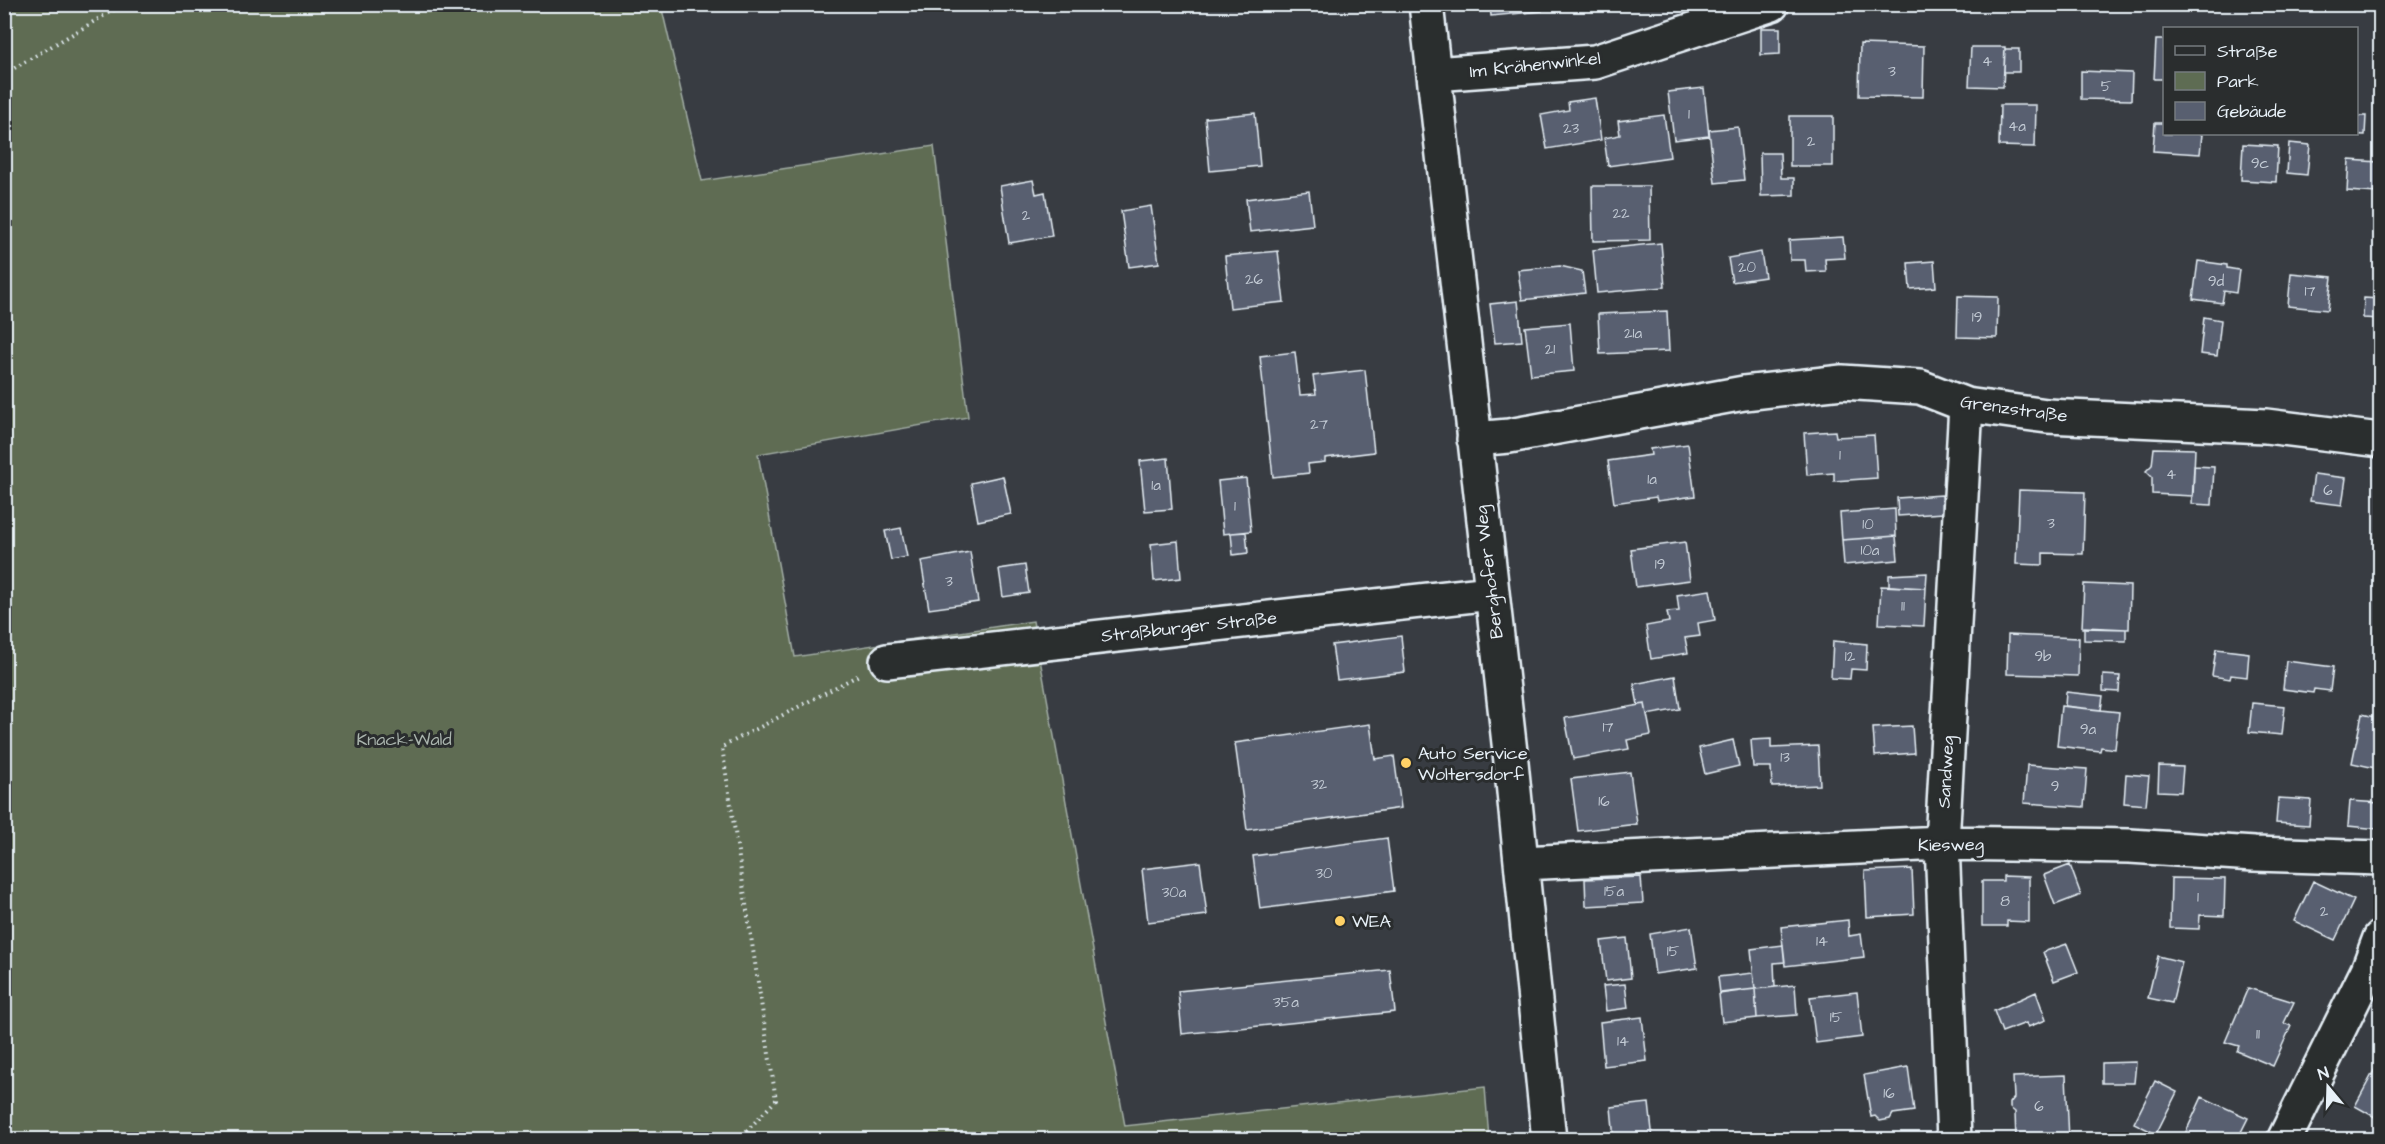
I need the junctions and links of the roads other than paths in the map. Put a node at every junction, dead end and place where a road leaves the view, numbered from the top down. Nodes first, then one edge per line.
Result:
1 (1426, 4) edge
2 (1772, 4) edge
3 (1434, 74) junction
4 (1966, 405) junction
5 (1474, 439) junction
6 (2380, 440) edge
7 (1491, 593) junction
8 (887, 661) road end
9 (1942, 843) junction
10 (2380, 858) edge
11 (1522, 863) junction
12 (2380, 938) edge
13 (1549, 1140) edge
14 (1954, 1140) edge
15 (2284, 1140) edge

1 - 3 street, Berghofer Weg
2 - 3 street, Im Krähenwinkel
3 - 5 street, Berghofer Weg
4 - 5 street, Grenzstraße
4 - 6 street, Grenzstraße
4 - 9 street, Sandweg
5 - 7 street, Berghofer Weg
7 - 8 street, Straßburger Straße
7 - 11 street, Berghofer Weg
9 - 10 street, Kiesweg
9 - 11 street, Kiesweg
9 - 14 street, Sandweg
11 - 13 street, Berghofer Weg
12 - 15 street

